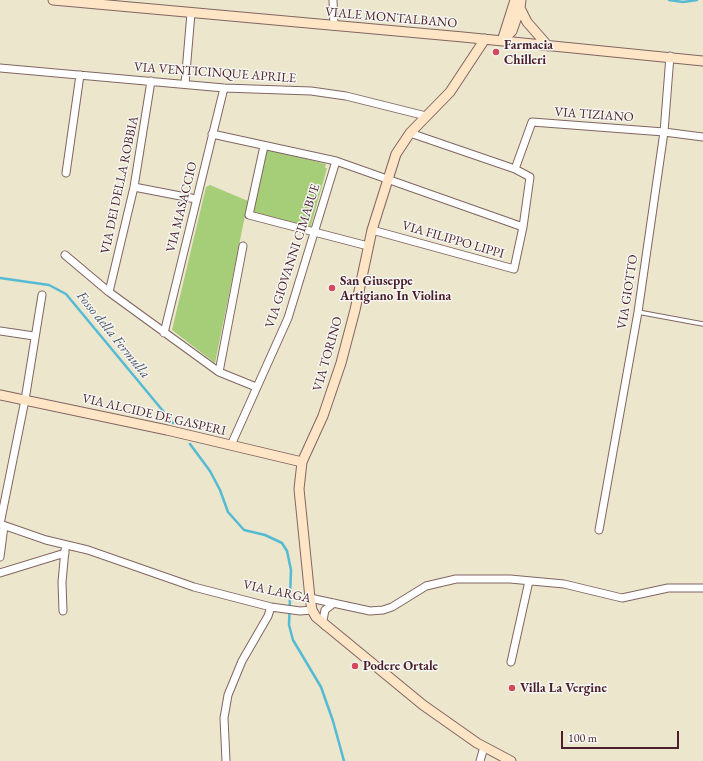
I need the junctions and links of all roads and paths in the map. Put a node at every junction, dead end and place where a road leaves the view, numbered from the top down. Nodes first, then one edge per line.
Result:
1 (53, 0) edge
2 (334, 0) edge
3 (518, 3) edge
4 (139, 4) edge
5 (192, 13) junction
6 (334, 26) junction
7 (485, 39) junction
8 (502, 41) junction
9 (548, 46) junction
10 (670, 56) junction
11 (703, 61) edge
12 (0, 68) edge
13 (80, 75) junction
14 (151, 81) junction
15 (185, 84) junction
16 (224, 88) junction
17 (426, 116) junction
18 (664, 132) junction
19 (410, 133) junction
20 (212, 134) junction
21 (703, 137) edge
22 (264, 146) junction
23 (336, 161) junction
24 (515, 169) junction
25 (66, 173) dead end
26 (387, 178) junction
27 (134, 187) junction
28 (196, 199) junction
29 (523, 227) junction
30 (372, 230) junction
31 (314, 233) junction
32 (243, 246) dead end
33 (368, 246) junction
34 (65, 255) dead end
35 (109, 292) junction
36 (42, 295) dead end
37 (638, 312) junction
38 (703, 324) edge
39 (0, 331) edge
40 (164, 333) junction
41 (34, 336) junction
42 (219, 372) junction
43 (256, 387) junction
44 (0, 395) edge
45 (25, 400) junction
46 (231, 445) junction
47 (302, 462) junction
48 (2, 524) edge
49 (599, 530) dead end
50 (66, 545) junction
51 (65, 552) junction
52 (0, 557) edge
53 (0, 573) edge
54 (529, 581) junction
55 (703, 588) edge
56 (310, 598) junction
57 (334, 603) junction
58 (271, 607) junction
59 (312, 610) junction
60 (63, 611) dead end
61 (326, 626) junction
62 (511, 662) dead end
63 (484, 747) junction
64 (226, 761) edge
65 (480, 761) edge
66 (511, 761) edge

1 - 4 street, VIALE MONTALBANO
2 - 6 street
3 - 8 street
3 - 9 street
4 - 5 street, VIALE MONTALBANO
5 - 6 street, VIALE MONTALBANO
5 - 15 street
6 - 7 street, VIALE MONTALBANO
7 - 8 street, VIALE MONTALBANO
7 - 17 street, VIA TORINO
8 - 9 street, VIALE MONTALBANO
9 - 10 street, VIALE MONTALBANO
10 - 11 street, VIALE MONTALBANO
10 - 18 street, VIA GIOTTO
12 - 13 street, VIA VENTICINQUE APRILE
13 - 14 street, VIA VENTICINQUE APRILE
13 - 25 street
14 - 15 street, VIA VENTICINQUE APRILE
14 - 27 street, VIA DEI DELLA ROBBIA
15 - 16 street, VIA VENTICINQUE APRILE
16 - 17 street, VIA VENTICINQUE APRILE
16 - 20 street, VIA MASACCIO
17 - 19 street, VIA TORINO
18 - 21 street, VIA TIZIANO
18 - 24 street, VIA TIZIANO
18 - 37 street, VIA GIOTTO
19 - 24 street
19 - 26 street, VIA TORINO
20 - 22 street
20 - 28 street, VIA MASACCIO
22 - 23 street
22 - 31 street
23 - 26 street
23 - 31 street, VIA GIOVANNI CIMABUE
24 - 29 street, VIA FILIPPO LIPPI
26 - 29 street
26 - 30 street, VIA TORINO
27 - 28 street
27 - 35 street, VIA DEI DELLA ROBBIA
28 - 40 street, VIA MASACCIO
29 - 30 street, VIA FILIPPO LIPPI
30 - 33 street, VIA TORINO
31 - 33 street
31 - 43 street, VIA GIOVANNI CIMABUE
32 - 42 street
33 - 47 street, VIA TORINO
34 - 35 street
35 - 40 street
36 - 41 street
37 - 38 lane
37 - 49 street, VIA GIOTTO
39 - 41 street
40 - 42 street
41 - 45 street
42 - 43 street
43 - 46 street, VIA GIOVANNI CIMABUE
44 - 45 street, VIA ALCIDE DE GASPERI
45 - 46 street, VIA ALCIDE DE GASPERI
45 - 48 street
46 - 47 street, VIA ALCIDE DE GASPERI
47 - 56 street, VIA TORINO
48 - 50 street, VIA LARGA
48 - 52 street
50 - 51 street
50 - 58 street, VIA LARGA
51 - 53 street
51 - 60 street
54 - 55 street
54 - 57 street
54 - 62 street
56 - 57 street
56 - 59 street, VIA TORINO
57 - 61 street
58 - 59 street, VIA LARGA
58 - 64 street
59 - 61 street, VIA LARGA
61 - 63 street, VIA LARGA
63 - 65 street
63 - 66 street, VIA LARGA

